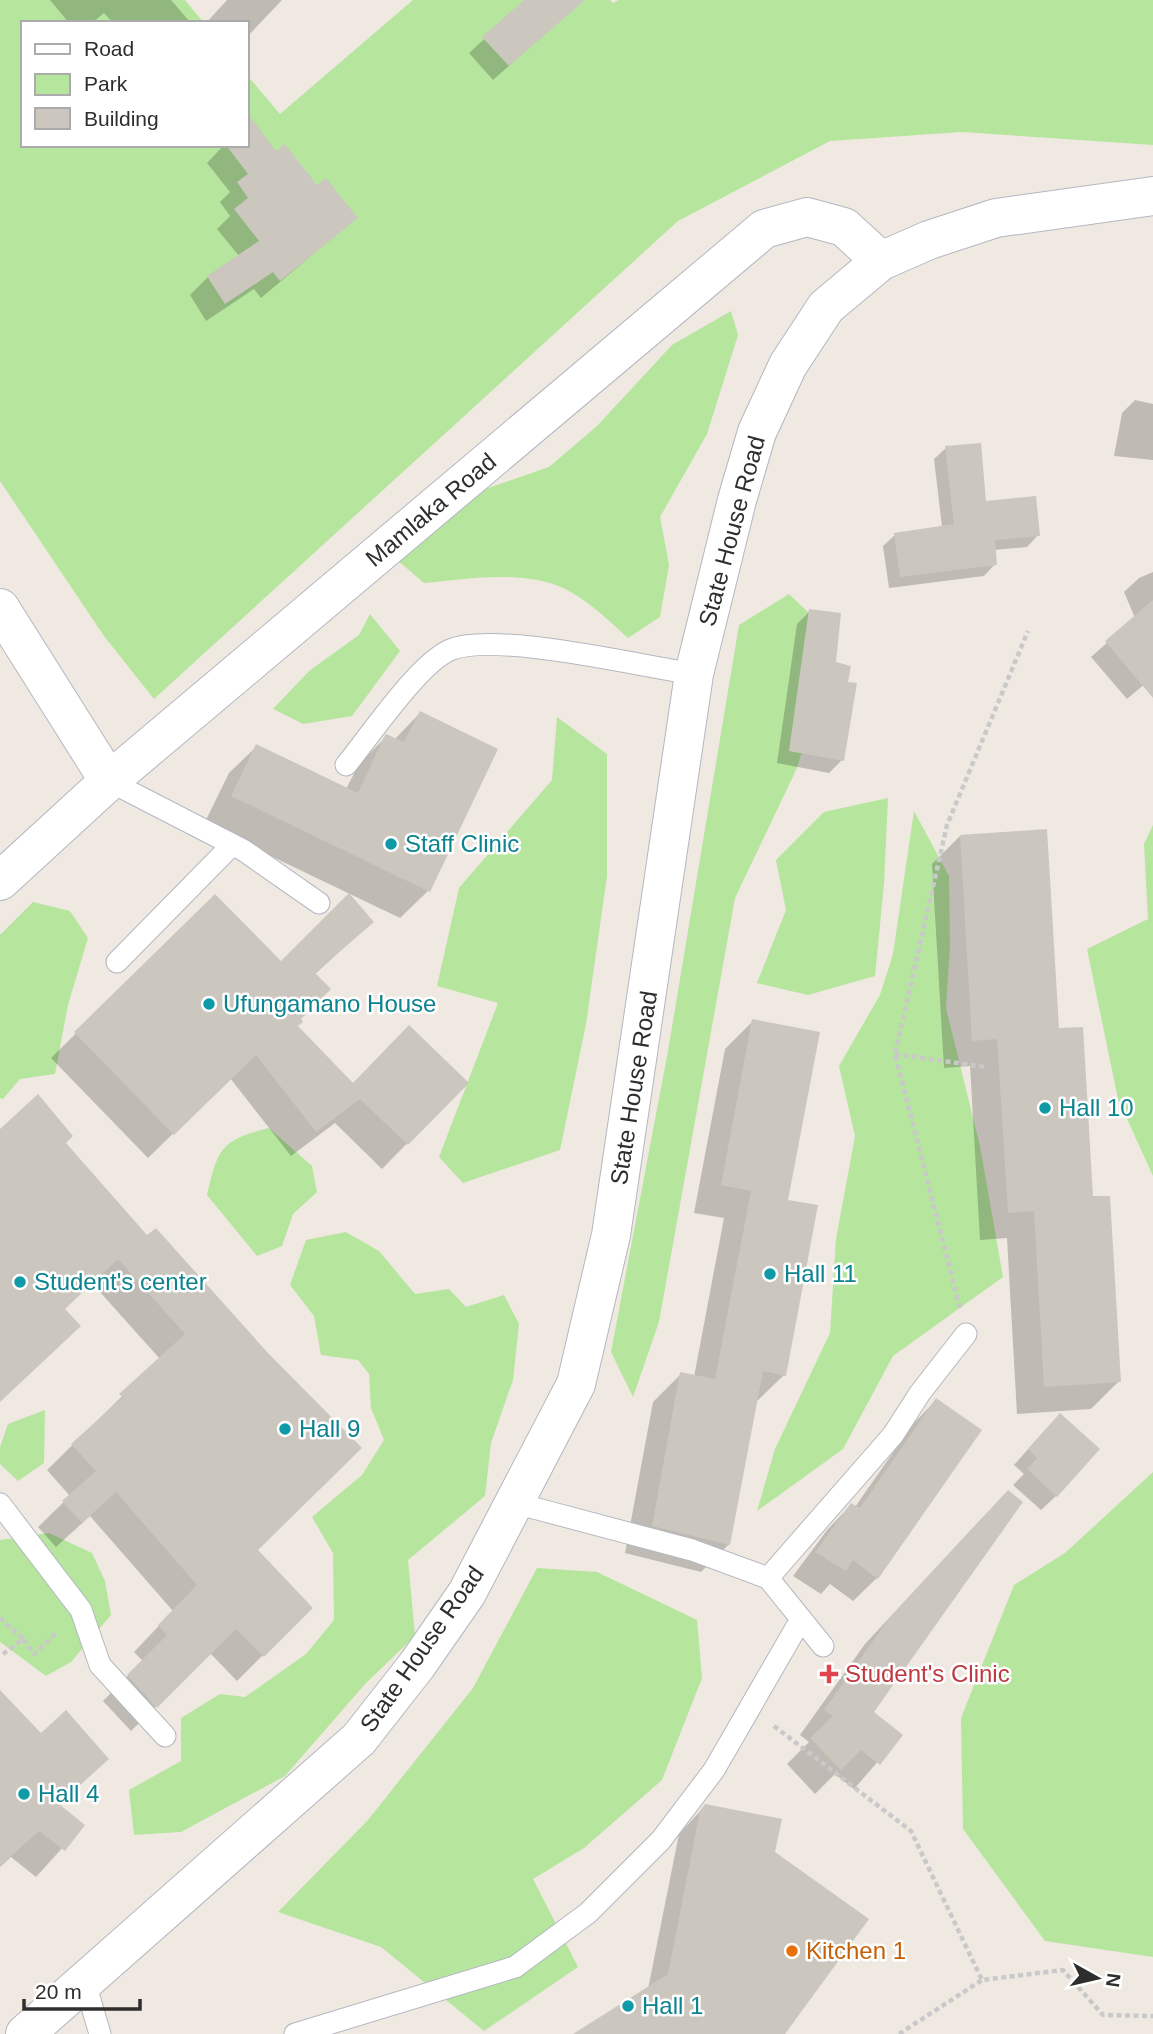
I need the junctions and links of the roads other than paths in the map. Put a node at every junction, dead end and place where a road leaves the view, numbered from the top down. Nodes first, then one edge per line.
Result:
1 (1153, 197) edge
2 (881, 261) junction
3 (0, 608) edge
4 (694, 674) junction
5 (346, 765) dead end
6 (109, 781) junction
7 (232, 845) junction
8 (0, 881) edge
9 (319, 903) dead end
10 (117, 962) dead end
11 (966, 1334) road end
12 (515, 1503) junction
13 (0, 1504) edge
14 (768, 1578) junction
15 (800, 1621) junction
16 (822, 1646) dead end
17 (165, 1736) dead end
18 (85, 1983) junction
19 (25, 2034) edge
20 (100, 2034) edge
21 (295, 2034) edge

1 - 2 street, State House Road
2 - 4 street, State House Road
2 - 6 street, Mamlaka Road
3 - 6 street
4 - 5 lane
4 - 12 street, State House Road
6 - 7 lane
6 - 8 street, Mamlaka Road
7 - 9 lane
7 - 10 lane
11 - 14 lane
12 - 14 lane
12 - 18 street, State House Road
13 - 17 lane
14 - 15 lane
15 - 16 lane
15 - 21 lane
18 - 19 street, State House Road
18 - 20 lane

